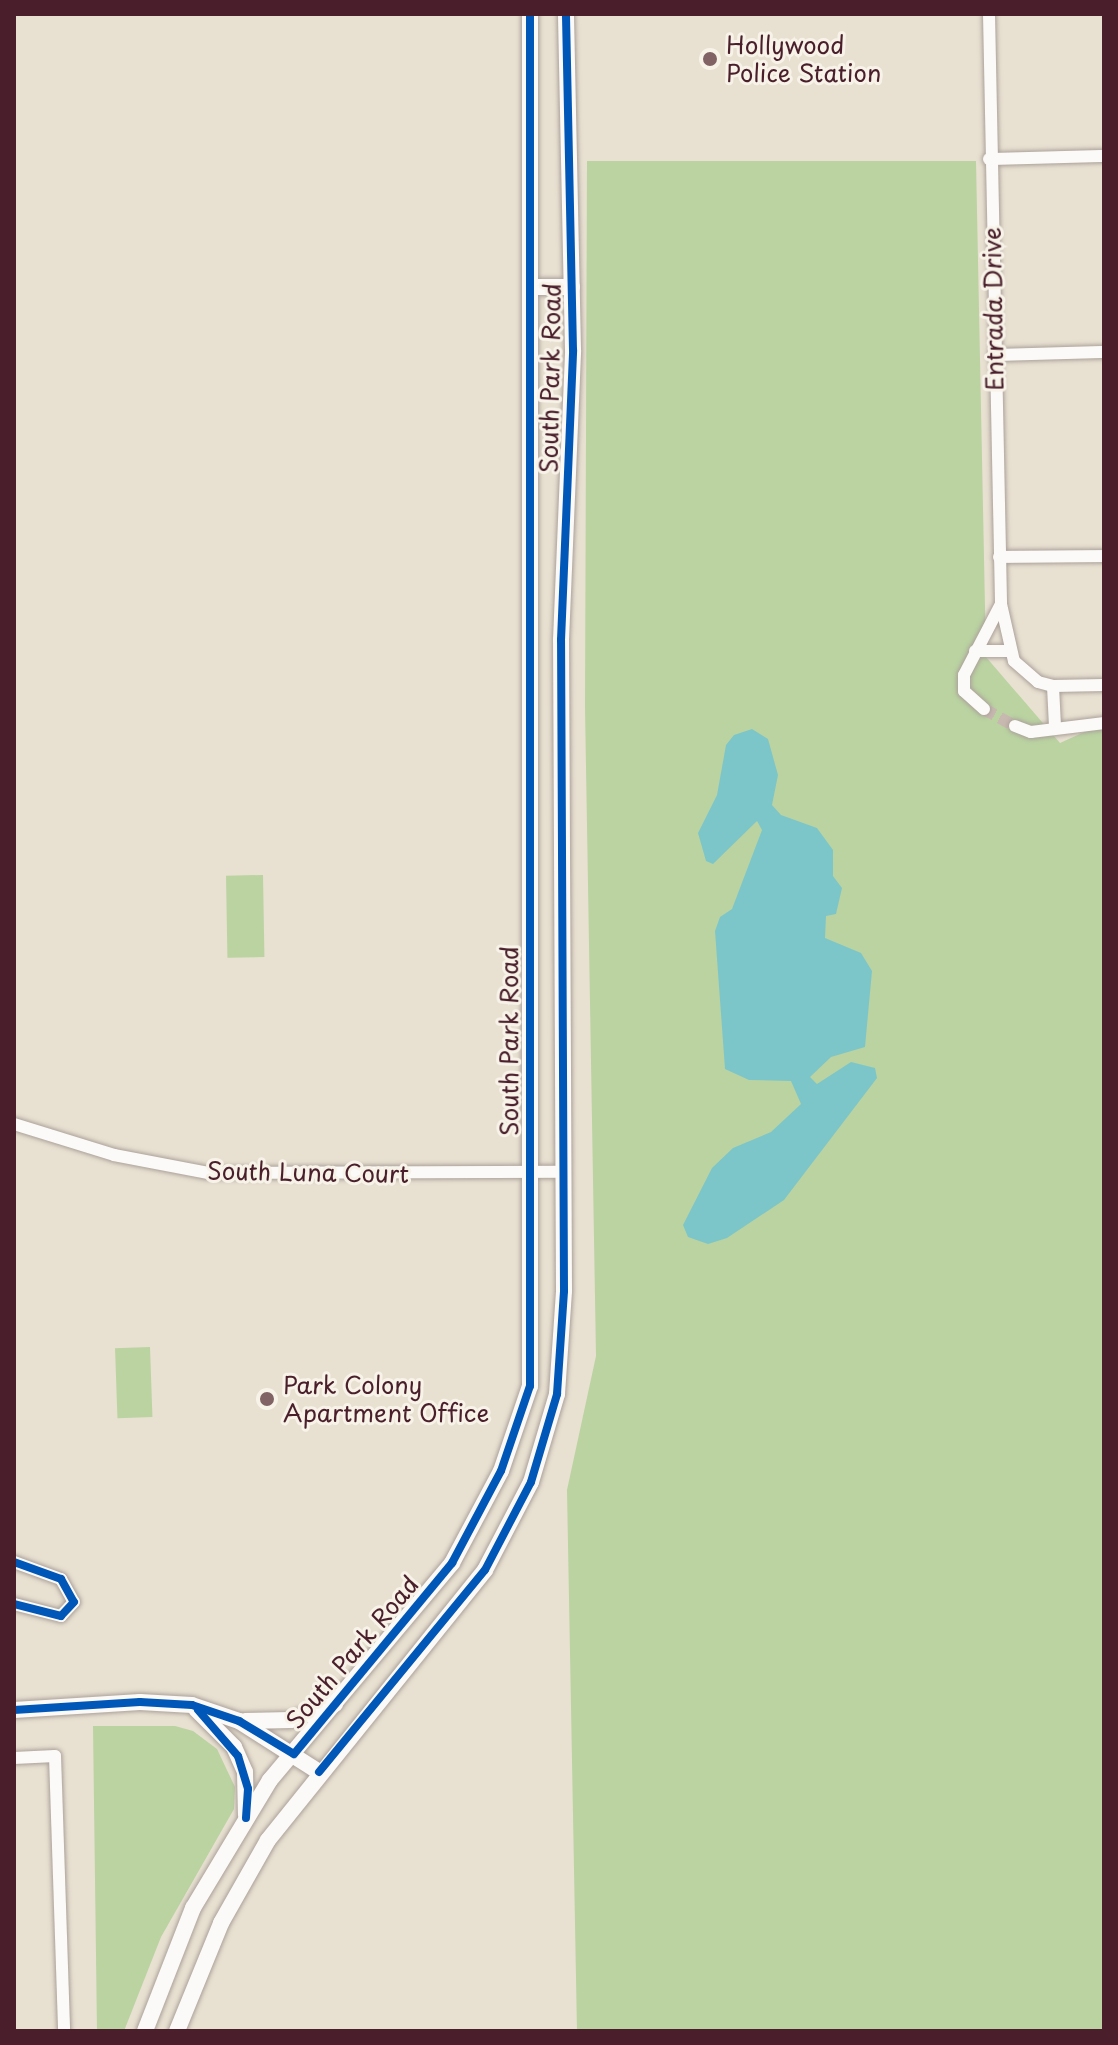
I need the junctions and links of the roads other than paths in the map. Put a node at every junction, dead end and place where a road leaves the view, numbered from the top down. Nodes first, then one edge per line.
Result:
1 (530, 14) edge
2 (566, 14) edge
3 (989, 14) edge
4 (1104, 156) edge
5 (989, 159) junction
6 (533, 287) junction
7 (572, 287) junction
8 (1104, 352) edge
9 (994, 355) junction
10 (1104, 556) edge
11 (999, 557) junction
12 (1001, 604) junction
13 (975, 651) junction
14 (1008, 651) junction
15 (1104, 685) edge
16 (1053, 686) junction
17 (984, 709) tunnel mouth
18 (1104, 723) edge
19 (1015, 726) tunnel mouth
20 (1055, 726) junction
21 (14, 1124) edge
22 (561, 1172) junction
23 (529, 1173) junction
24 (14, 1562) edge
25 (14, 1604) edge
26 (336, 1703) junction
27 (192, 1705) junction
28 (14, 1710) edge
29 (239, 1721) junction
30 (294, 1754) junction
31 (14, 1758) edge
32 (319, 1772) junction
33 (246, 1818) junction
34 (64, 2031) edge
35 (145, 2031) edge
36 (177, 2031) edge

1 - 6 street, South Park Road
2 - 7 street, South Park Road
3 - 5 street, Entrada Drive
4 - 5 street
5 - 9 street, Entrada Drive
6 - 7 street
6 - 23 street, South Park Road
7 - 22 street, South Park Road
8 - 9 street
9 - 11 street, Entrada Drive
10 - 11 street
11 - 12 street, Entrada Drive
12 - 13 street
12 - 14 street, Entrada Drive
13 - 14 street
13 - 17 street
14 - 16 street
15 - 16 street
16 - 20 street
18 - 20 street
19 - 20 street
21 - 23 street, South Luna Court
22 - 23 street, South Luna Court
22 - 32 street, South Park Road
23 - 26 street, South Park Road
24 - 25 street
26 - 29 street
26 - 30 street, South Park Road
27 - 28 street
27 - 29 street
27 - 33 street
29 - 30 street
30 - 32 street
30 - 33 street, South Park Road
31 - 34 street
32 - 36 street, South Park Road
33 - 35 street, South Park Road

